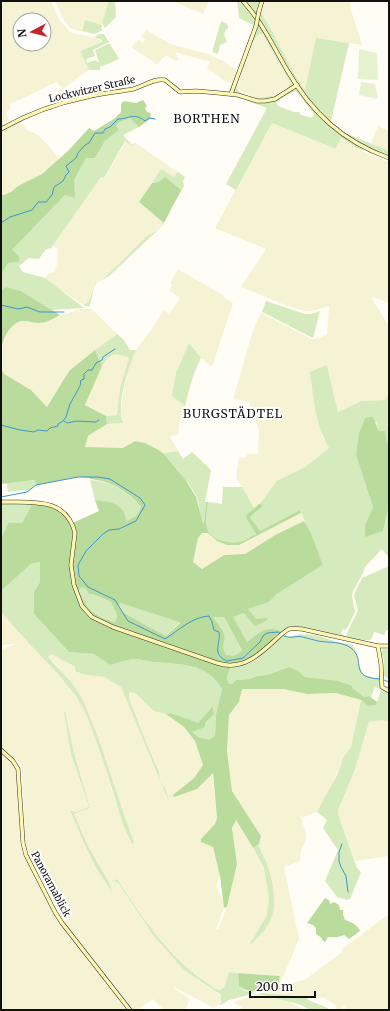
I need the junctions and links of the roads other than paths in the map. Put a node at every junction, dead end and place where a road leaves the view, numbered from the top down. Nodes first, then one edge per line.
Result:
1 (242, 1) edge
2 (262, 1) edge
3 (297, 85) junction
4 (231, 94) junction
5 (1, 129) edge
6 (389, 158) edge
7 (1, 502) edge
8 (378, 646) junction
9 (389, 646) edge
10 (389, 691) edge
11 (1, 750) edge
12 (130, 1010) edge

1 - 3 street
2 - 4 street, bridge
3 - 4 street
3 - 6 street
4 - 5 street, Lockwitzer Straße
7 - 8 street
8 - 9 street
8 - 10 street
11 - 12 street, Panoramablick

